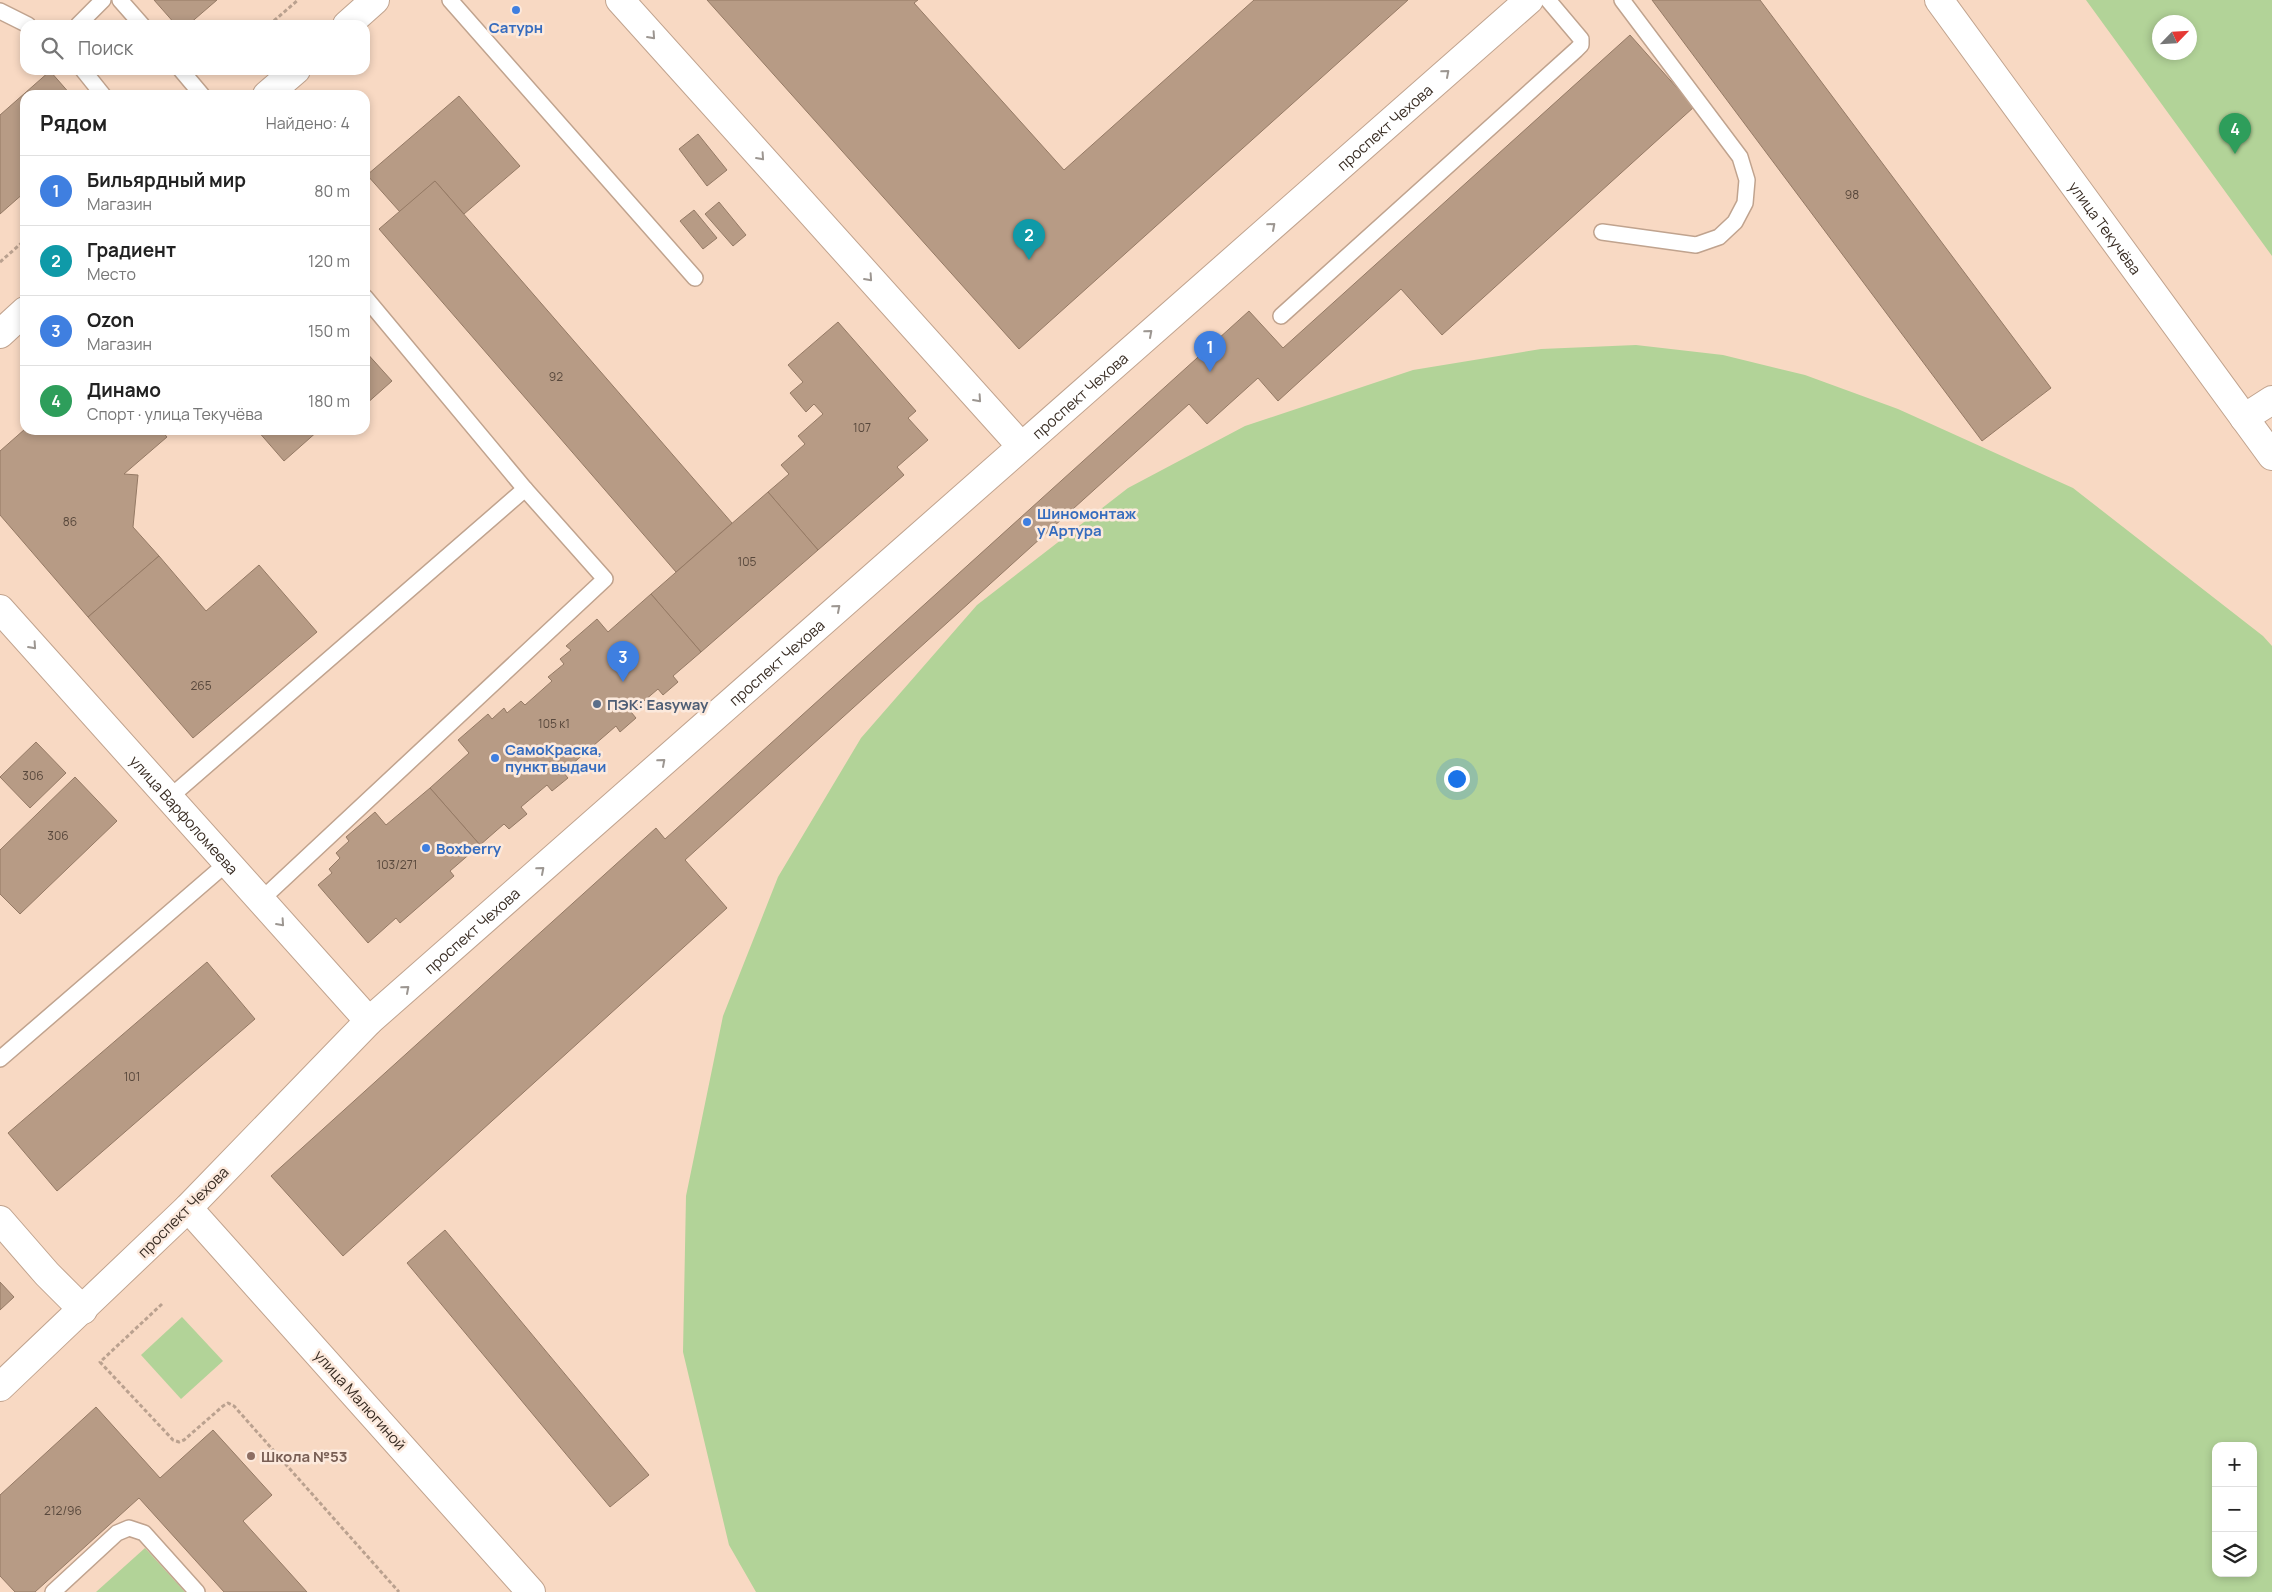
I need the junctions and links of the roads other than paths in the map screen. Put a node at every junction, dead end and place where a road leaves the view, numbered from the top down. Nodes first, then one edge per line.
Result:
1 (103, 0) edge
2 (120, 0) edge
3 (376, 0) edge
4 (450, 0) edge
5 (620, 0) edge
6 (1530, 0) edge
7 (1548, 0) edge
8 (1622, 0) edge
9 (1939, 0) edge
10 (0, 11) edge
11 (83, 20) edge
12 (138, 20) edge
13 (353, 20) edge
14 (20, 21) edge
15 (87, 75) edge
16 (185, 75) edge
17 (290, 75) edge
18 (99, 90) edge
19 (198, 90) edge
20 (274, 90) edge
21 (1602, 232) dead end
22 (695, 278) dead end
23 (370, 304) edge
24 (20, 316) edge
25 (1282, 316) dead end
26 (0, 334) edge
27 (2272, 400) edge
28 (2244, 418) junction
29 (1021, 446) junction
30 (2272, 456) edge
31 (525, 489) junction
32 (0, 609) edge
33 (169, 798) junction
34 (228, 863) junction
35 (260, 900) junction
36 (369, 1021) junction
37 (0, 1059) edge
38 (188, 1208) junction
39 (0, 1220) edge
40 (83, 1310) junction
41 (0, 1388) edge
42 (53, 1592) edge
43 (197, 1592) edge
44 (531, 1592) edge

1 - 11 lane
2 - 12 lane
3 - 13 main road
4 - 22 lane
5 -> 29 main road
29 -> 6 main road, проспект Чехова
7 - 25 lane
8 - 21 lane
9 - 28 main road, улица Текучёва
10 - 14 lane
15 - 18 lane
16 - 19 lane
17 - 20 main road
23 - 31 lane
24 - 26 main road
27 - 28 main road
28 - 30 main road, улица Текучёва
36 -> 29 main road, проспект Чехова
31 - 33 lane
31 - 35 lane
32 -> 33 main road, улица Варфоломеева
33 - 34 main road, улица Варфоломеева
34 - 35 main road, улица Варфоломеева
34 - 37 lane
35 -> 36 main road, улица Варфоломеева
36 - 38 main road, проспект Чехова
38 - 40 main road, проспект Чехова
38 - 44 main road, улица Малюгиной
39 - 40 main road
40 - 41 main road, проспект Чехова
42 - 43 lane

